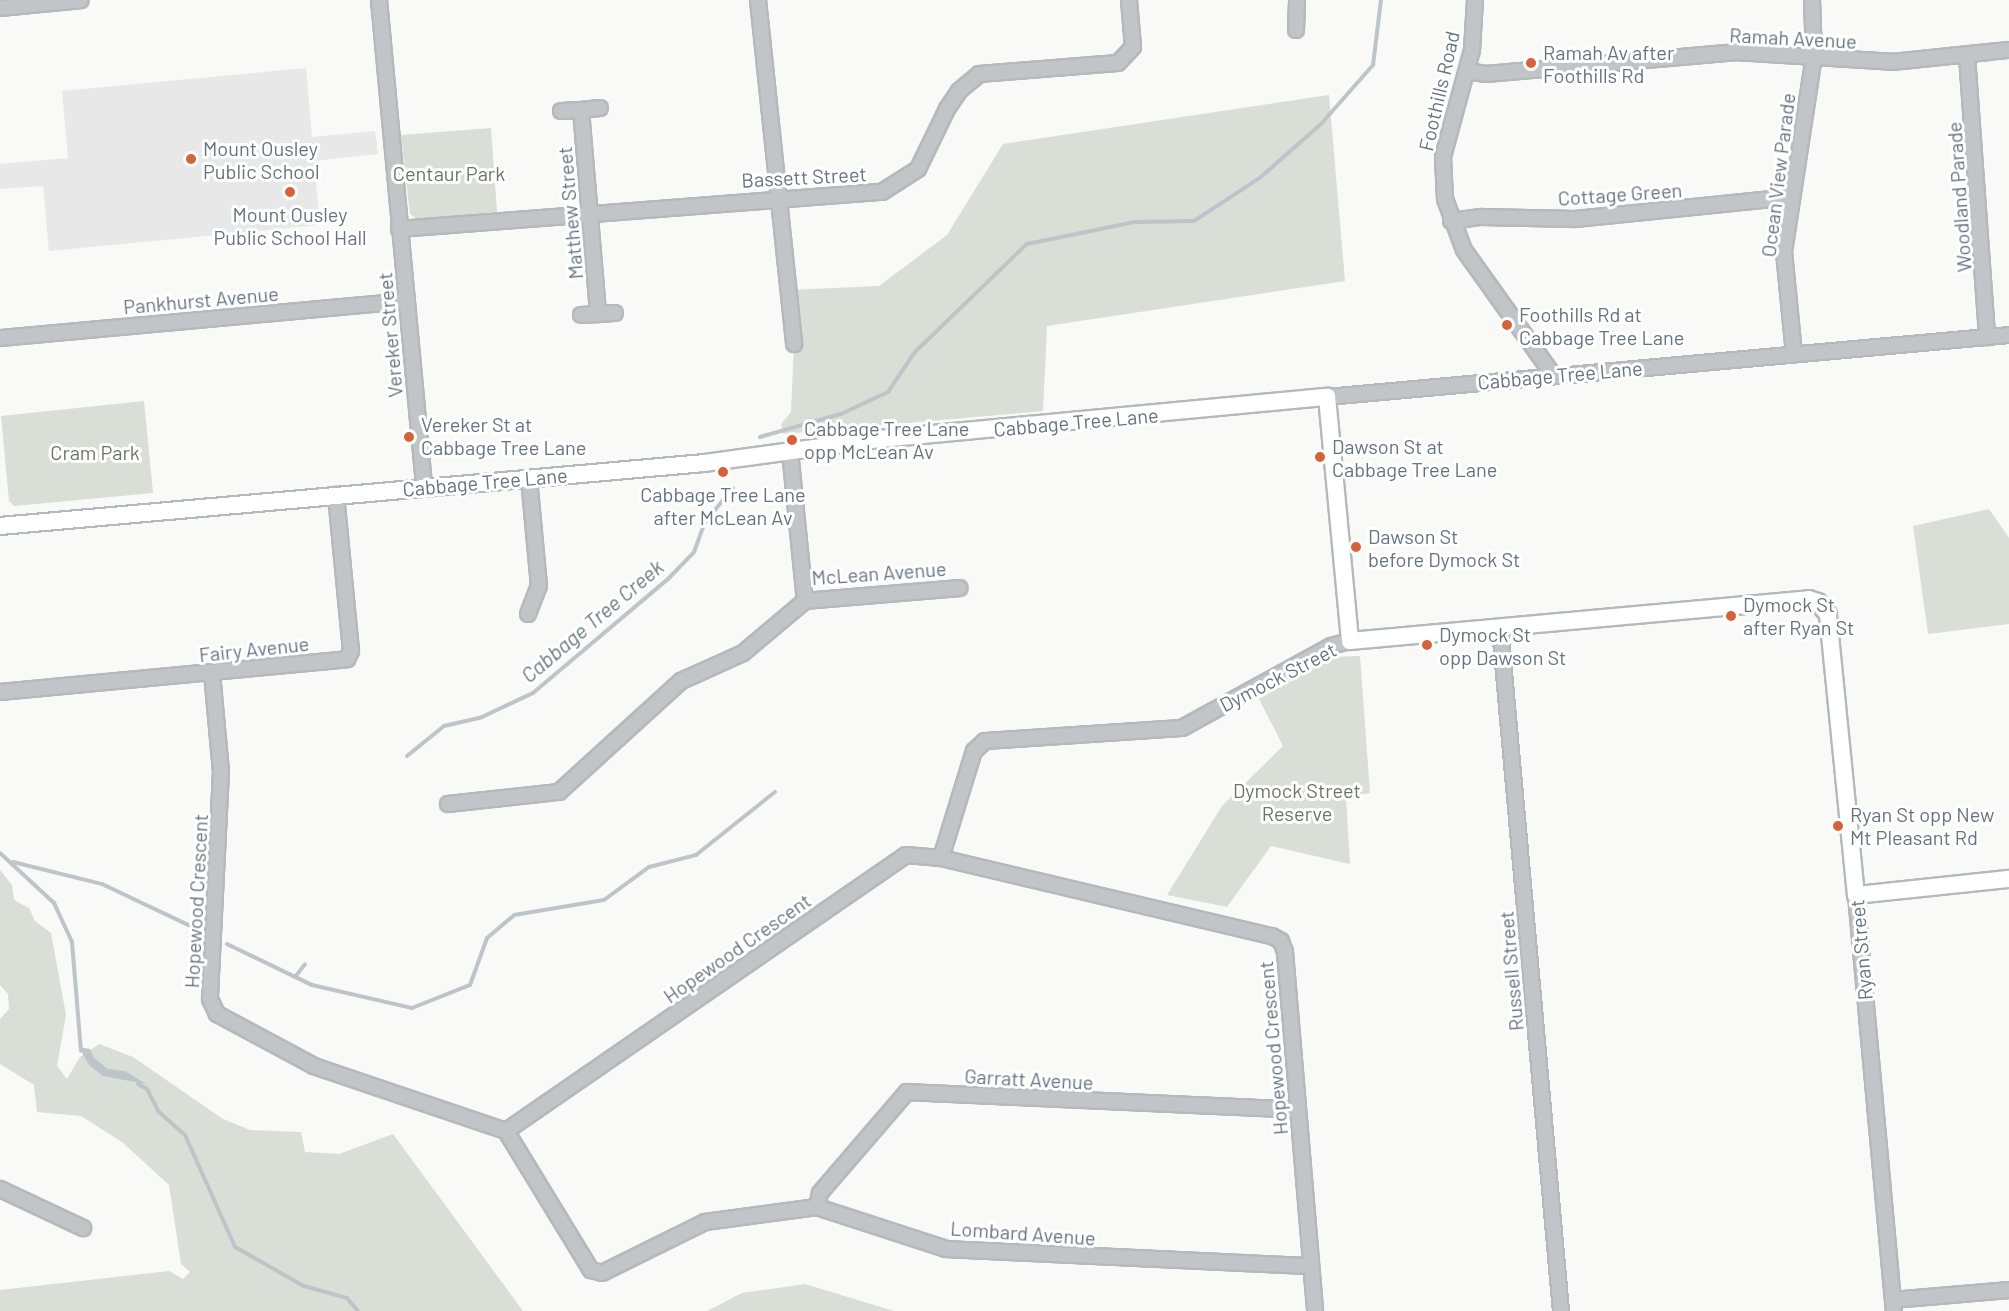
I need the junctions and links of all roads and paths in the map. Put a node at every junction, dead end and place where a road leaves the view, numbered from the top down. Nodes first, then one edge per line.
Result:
1 (81, 0) edge
2 (379, 0) edge
3 (758, 0) edge
4 (1129, 0) edge
5 (1297, 0) edge
6 (1475, 0) edge
7 (1812, 0) edge
8 (0, 8) edge
9 (1296, 30) dead end
10 (2009, 50) edge
11 (1967, 56) junction
12 (1814, 57) junction
13 (1467, 71) junction
14 (600, 108) dead end
15 (581, 110) junction
16 (561, 111) dead end
17 (778, 197) junction
18 (1792, 197) junction
19 (587, 212) junction
20 (1451, 222) junction
21 (399, 229) junction
22 (406, 301) junction
23 (615, 313) dead end
24 (598, 314) junction
25 (581, 315) dead end
26 (2009, 335) edge
27 (1987, 337) junction
28 (0, 338) edge
29 (794, 344) dead end
30 (1794, 354) junction
31 (1553, 375) junction
32 (1327, 397) junction
33 (790, 451) junction
34 (529, 478) junction
35 (424, 487) junction
36 (336, 495) junction
37 (0, 526) edge
38 (959, 588) dead end
39 (1809, 599) joint
40 (805, 601) junction
41 (528, 614) dead end
42 (1500, 628) junction
43 (1350, 641) junction
44 (212, 673) junction
45 (0, 692) edge
46 (448, 804) dead end
47 (941, 858) junction
48 (2009, 879) edge
49 (1856, 895) junction
50 (1297, 1110) junction
51 (506, 1131) junction
52 (0, 1189) edge
53 (817, 1207) junction
54 (83, 1228) dead end
55 (1311, 1266) junction
56 (2009, 1290) edge
57 (1893, 1305) edge
58 (1315, 1311) edge
59 (1561, 1311) edge

1 - 8 street
2 - 21 street, Vereker Street
3 - 17 street
4 - 17 street, Bassett Street
5 - 9 street
6 - 13 street, Foothills Road
7 - 12 street, Ocean View Parade
10 - 11 street, Ramah Avenue
11 - 12 street, Ramah Avenue
11 - 27 street, Woodland Parade
12 - 13 street, Ramah Avenue
12 - 18 street, Ocean View Parade
13 - 20 street, Foothills Road
14 - 15 street
15 - 16 street
15 - 19 street, Matthew Street
17 - 19 street, Bassett Street
17 - 29 street
18 - 20 street, Cottage Green
18 - 30 street, Ocean View Parade
19 - 21 street, Bassett Street
19 - 24 street, Matthew Street
20 - 31 street, Foothills Road
21 - 22 street, Vereker Street
22 - 28 street, Pankhurst Avenue
22 - 35 street, Vereker Street
23 - 24 street
24 - 25 street
26 - 27 street, Cabbage Tree Lane
27 - 30 street, Cabbage Tree Lane
30 - 31 street, Cabbage Tree Lane
31 - 32 street, Cabbage Tree Lane
32 - 33 main road, Cabbage Tree Lane
32 - 43 main road
33 - 34 main road, Cabbage Tree Lane
33 - 40 street, McLean Avenue
34 - 35 main road, Cabbage Tree Lane
34 - 41 street
35 - 36 main road, Cabbage Tree Lane
36 - 37 main road, Cabbage Tree Lane
36 - 44 street, Fairy Avenue
38 - 40 street, McLean Avenue
39 - 42 main road, Dymock Street
39 - 49 main road, Ryan Street
40 - 46 street
42 - 43 main road, Dymock Street
42 - 59 street, Russell Street
43 - 47 street, Dymock Street
44 - 45 street, Fairy Avenue
44 - 51 street, Hopewood Crescent
47 - 50 street, Hopewood Crescent
47 - 51 street, Hopewood Crescent
48 - 49 main road
49 - 57 street, Ryan Street
50 - 53 street, Garratt Avenue
50 - 55 street, Hopewood Crescent
51 - 53 street, Lombard Avenue
52 - 54 street
53 - 55 street, Lombard Avenue
55 - 58 street, Hopewood Crescent
56 - 57 street

